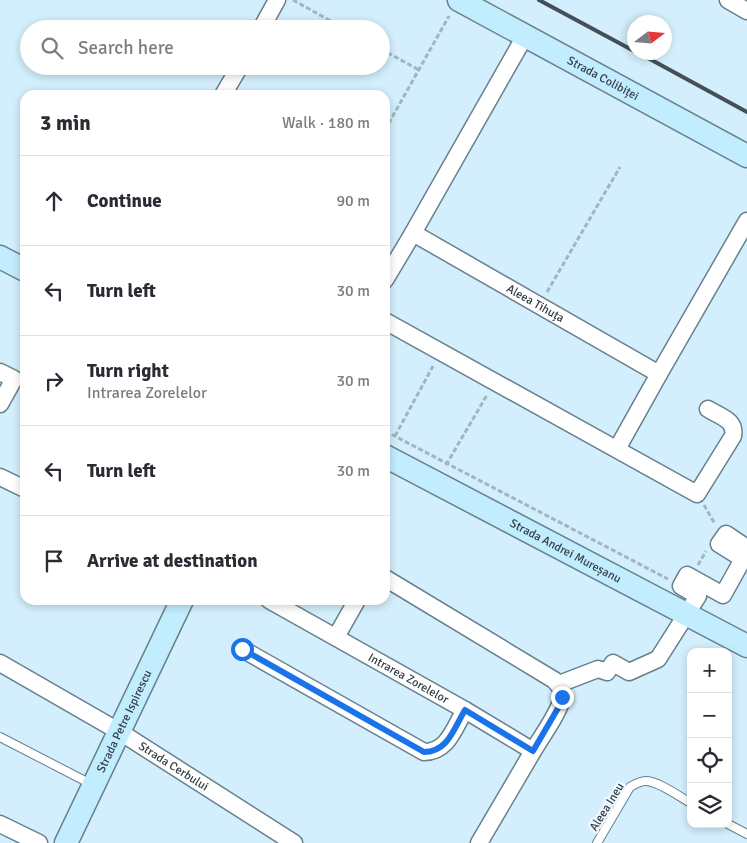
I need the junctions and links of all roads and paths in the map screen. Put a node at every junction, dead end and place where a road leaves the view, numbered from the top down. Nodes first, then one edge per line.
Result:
1 (278, 0) edge
2 (293, 0) edge
3 (728, 0) edge
4 (456, 4) edge
5 (747, 11) edge
6 (266, 20) edge
7 (329, 20) edge
8 (525, 36) junction
9 (390, 54) edge
10 (419, 70) junction
11 (235, 75) edge
12 (226, 90) edge
13 (390, 121) edge
14 (747, 156) edge
15 (620, 167) dead end
16 (747, 221) edge
17 (413, 233) junction
18 (0, 257) edge
19 (20, 267) edge
20 (390, 272) edge
21 (540, 305) junction
22 (390, 324) edge
23 (440, 352) junction
24 (659, 374) junction
25 (13, 379) edge
26 (495, 382) junction
27 (0, 404) edge
28 (708, 409) dead end
29 (390, 434) edge
30 (395, 436) junction
31 (617, 449) junction
32 (390, 459) edge
33 (446, 465) junction
34 (0, 477) edge
35 (20, 487) edge
36 (697, 494) junction
37 (723, 538) junction
38 (747, 548) edge
39 (390, 581) edge
40 (681, 586) junction
41 (180, 605) edge
42 (278, 605) edge
43 (354, 605) edge
44 (688, 614) junction
45 (336, 637) junction
46 (747, 646) edge
47 (242, 649) dead end
48 (0, 663) edge
49 (558, 684) junction
50 (465, 710) junction
51 (120, 732) junction
52 (0, 737) edge
53 (533, 751) junction
54 (94, 786) junction
55 (687, 801) edge
56 (0, 824) edge
57 (732, 826) edge
58 (747, 834) edge
59 (276, 838) edge
60 (39, 843) edge
61 (66, 843) edge
62 (294, 843) edge
63 (479, 843) edge
64 (597, 843) edge

1 - 6 street
2 - 7 path
3 - 5 street
4 - 8 street, Strada Colibiței
4 - 10 path
8 - 14 street, Strada Colibiței
8 - 17 street
9 - 10 path
10 - 13 path
11 - 12 street
15 - 21 path
16 - 24 street
17 - 20 street
17 - 21 street, Aleea Tihuța
18 - 19 street
21 - 24 street, Aleea Tihuța
22 - 23 street
23 - 26 street
23 - 30 path
24 - 31 street
25 - 27 street
26 - 31 street
26 - 33 path
28 - 36 street
29 - 30 path
30 - 33 path
31 - 36 street
32 - 44 street, Strada Andrei Mureșanu
33 - 40 path
34 - 35 street
36 - 37 path
37 - 38 street
37 - 40 street
39 - 49 street
40 - 44 street
41 - 51 street, Strada Petre Ispirescu
42 - 45 street, Intrarea Zorelelor
43 - 45 street
44 - 46 street, Strada Andrei Mureșanu
44 - 49 street
45 - 50 street, Intrarea Zorelelor
47 - 50 street
48 - 51 street, Strada Cerbului
49 - 53 street
50 - 53 street, Intrarea Zorelelor
51 - 54 street, Strada Petre Ispirescu
51 - 59 street, Strada Cerbului
52 - 54 lane
53 - 63 street
54 - 61 street, Strada Petre Ispirescu
55 - 64 lane, Aleea Ineu
56 - 60 street
57 - 58 lane
59 - 62 street, Strada Cerbului

